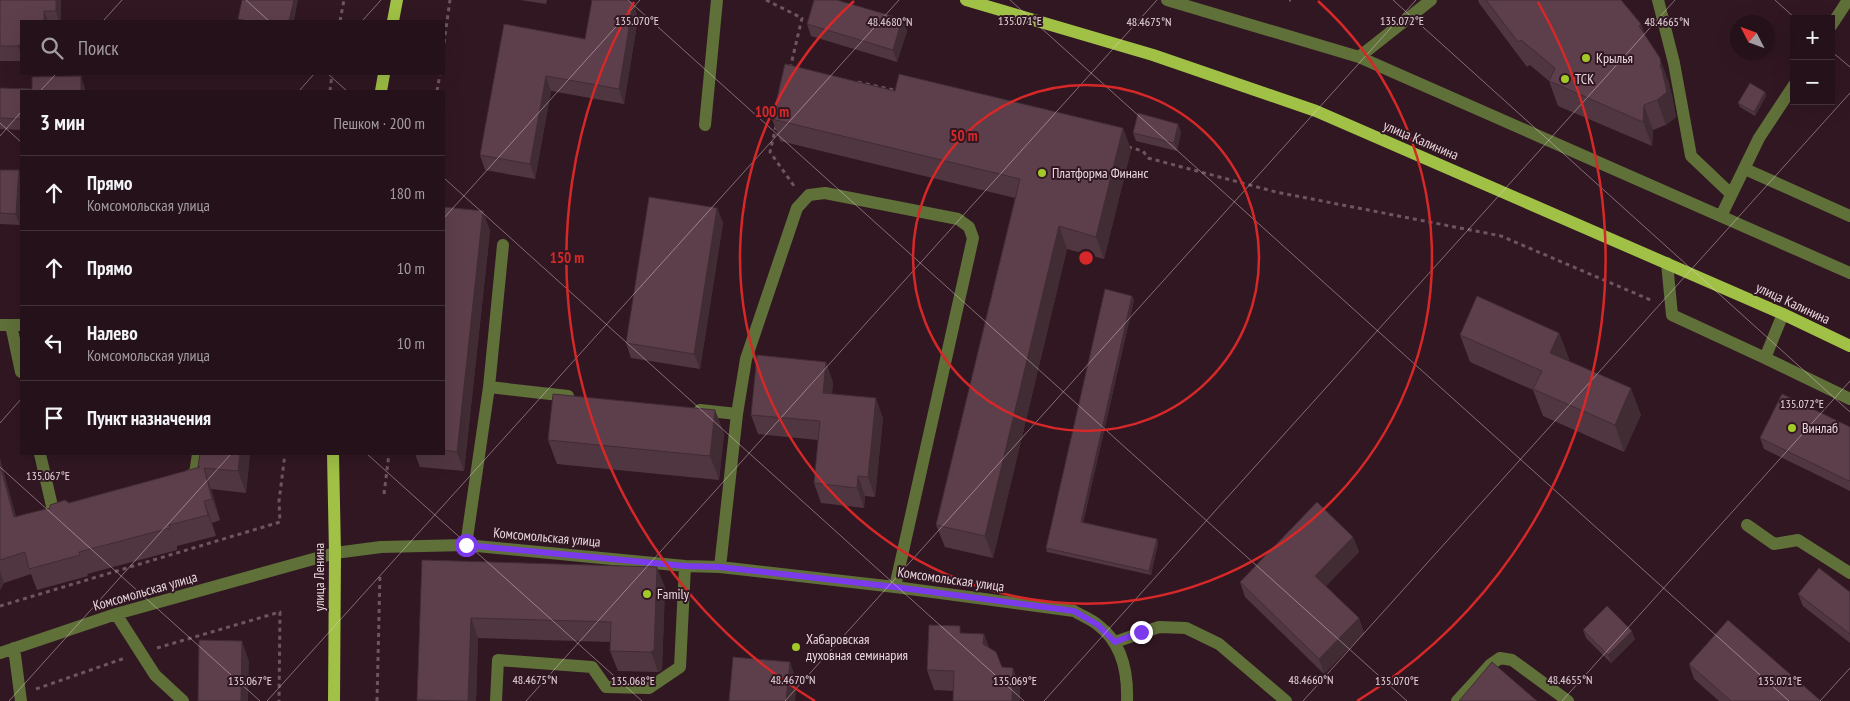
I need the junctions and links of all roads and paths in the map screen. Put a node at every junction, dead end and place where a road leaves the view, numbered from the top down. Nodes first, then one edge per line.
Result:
1 (344, 0) edge
2 (397, 0) edge
3 (450, 0) edge
4 (717, 0) edge
5 (766, 0) edge
6 (966, 0) edge
7 (1167, 0) edge
8 (1431, 0) edge
9 (1658, 0) edge
10 (1848, 0) edge
11 (340, 20) edge
12 (393, 20) edge
13 (1835, 20) edge
14 (445, 37) edge
15 (1359, 57) junction
16 (790, 69) junction
17 (798, 71) edge
18 (332, 75) edge
19 (384, 75) edge
20 (440, 75) edge
21 (788, 78) edge
22 (855, 82) edge
23 (330, 90) edge
24 (381, 90) edge
25 (437, 90) edge
26 (1790, 90) edge
27 (902, 92) edge
28 (777, 124) edge
29 (705, 125) dead end
30 (1124, 146) edge
31 (1746, 168) junction
32 (1731, 194) junction
33 (804, 200) junction
34 (1721, 216) junction
35 (1850, 216) edge
36 (503, 245) dead end
37 (1667, 263) junction
38 (1850, 273) edge
39 (1672, 309) junction
40 (1783, 314) junction
41 (11, 326) edge
42 (1850, 346) edge
43 (1765, 358) junction
44 (20, 367) edge
45 (489, 387) junction
46 (578, 397) edge
47 (1850, 399) edge
48 (688, 408) edge
49 (737, 414) junction
50 (40, 455) edge
51 (198, 455) edge
52 (284, 455) edge
53 (333, 455) edge
54 (389, 455) edge
55 (177, 480) edge
56 (384, 494) dead end
57 (73, 513) edge
58 (1747, 525) dead end
59 (466, 545) junction
60 (335, 552) junction
61 (685, 566) junction
62 (720, 567) junction
63 (1850, 573) edge
64 (380, 574) dead end
65 (895, 587) junction
66 (0, 606) edge
67 (280, 612) dead end
68 (116, 614) junction
69 (1115, 642) junction
70 (14, 648) junction
71 (0, 653) edge
72 (21, 701) edge
73 (183, 701) edge
74 (279, 701) edge
75 (334, 701) edge
76 (377, 701) edge
77 (496, 701) edge
78 (1127, 701) edge
79 (1286, 701) edge
80 (1457, 701) edge
81 (1568, 701) edge

1 - 11 path
2 - 12 main road
3 - 14 path
4 - 29 street
5 - 16 path
6 - 37 main road, улица Калинина
7 - 15 street
8 - 15 street
9 - 32 street
10 - 13 street
15 - 34 street
16 - 17 path
16 - 21 path
18 - 23 path
19 - 24 main road
20 - 25 path
22 - 27 path
26 - 31 street
28 - 33 path
30 - 39 path
31 - 32 street
31 - 35 street
32 - 34 street
33 - 49 street
33 - 65 street
34 - 38 street
36 - 45 street
37 - 39 street
37 - 40 main road, улица Калинина
39 - 43 street
40 - 42 main road, улица Калинина
40 - 43 street
41 - 44 street
43 - 47 street
45 - 46 street
45 - 59 street
48 - 49 street
49 - 62 street
50 - 57 street
51 - 55 street
52 - 66 path
53 - 60 main road, улица Ленина
54 - 56 path
58 - 63 street
59 - 60 street, Комсомольская улица
59 - 61 street, Комсомольская улица
60 - 68 street, Комсомольская улица
60 - 75 main road, улица Ленина
61 - 62 street, Комсомольская улица
61 - 77 street
62 - 65 street, Комсомольская улица
64 - 76 path
65 - 69 street, Комсомольская улица
67 - 74 path
68 - 70 street, Комсомольская улица
68 - 73 street
69 - 78 street
69 - 79 street
70 - 71 street, Комсомольская улица
70 - 72 street
80 - 81 street

